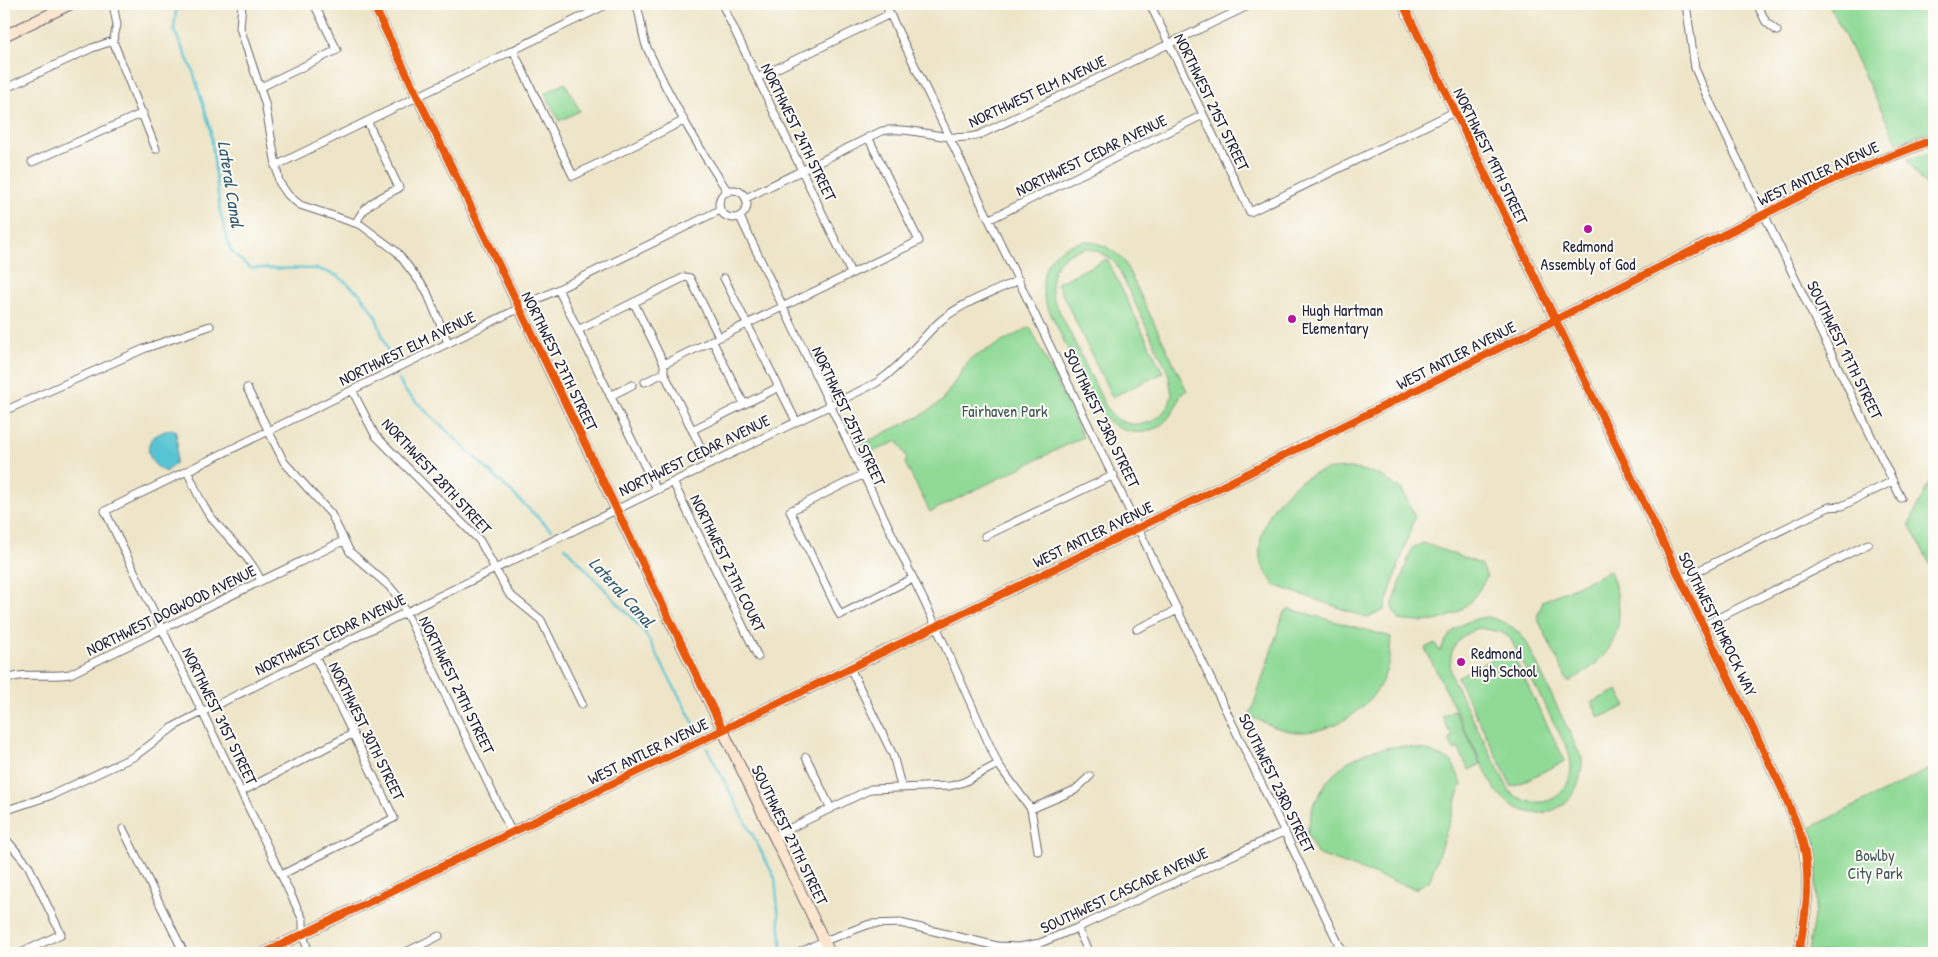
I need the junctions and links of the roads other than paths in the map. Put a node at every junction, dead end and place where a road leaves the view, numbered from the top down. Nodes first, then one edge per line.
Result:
1 (71, 4) edge
2 (113, 4) edge
3 (242, 4) edge
4 (314, 4) edge
5 (373, 4) edge
6 (608, 4) edge
7 (636, 4) edge
8 (722, 4) edge
9 (885, 4) edge
10 (1150, 4) edge
11 (1252, 4) edge
12 (1403, 4) edge
13 (1686, 4) edge
14 (1757, 4) edge
15 (890, 14) junction
16 (1777, 30) dead end
17 (4, 36) edge
18 (113, 41) junction
19 (1169, 44) junction
20 (513, 50) junction
21 (757, 78) junction
22 (261, 87) junction
23 (6, 88) dead end
24 (417, 96) junction
25 (1454, 112) junction
26 (143, 113) junction
27 (1203, 115) junction
28 (367, 121) junction
29 (683, 121) junction
30 (868, 137) junction
31 (951, 138) junction
32 (1934, 139) edge
33 (156, 149) dead end
34 (32, 162) dead end
35 (275, 166) junction
36 (802, 170) junction
37 (728, 192) junction
38 (746, 198) junction
39 (720, 210) junction
40 (1764, 214) junction
41 (740, 217) junction
42 (990, 220) junction
43 (356, 223) junction
44 (851, 273) junction
45 (724, 278) dead end
46 (1019, 280) junction
47 (558, 289) junction
48 (634, 303) junction
49 (782, 306) junction
50 (520, 308) junction
51 (1555, 320) junction
52 (746, 324) junction
53 (210, 326) dead end
54 (578, 330) junction
55 (716, 339) junction
56 (448, 343) junction
57 (664, 364) junction
58 (664, 373) junction
59 (645, 382) dead end
60 (632, 385) dead end
61 (779, 387) junction
62 (247, 388) dead end
63 (352, 390) junction
64 (610, 396) junction
65 (744, 404) junction
66 (829, 406) junction
67 (4, 411) edge
68 (796, 422) junction
69 (270, 430) junction
70 (692, 430) junction
71 (709, 464) junction
72 (187, 471) junction
73 (862, 475) junction
74 (1114, 475) junction
75 (1893, 481) junction
76 (673, 482) junction
77 (656, 489) junction
78 (1901, 498) dead end
79 (616, 508) junction
80 (105, 511) joint
81 (1140, 527) junction
82 (985, 536) dead end
83 (343, 540) junction
84 (1868, 544) dead end
85 (494, 568) junction
86 (913, 578) junction
87 (1681, 579) junction
88 (261, 581) junction
89 (1178, 610) junction
90 (406, 612) junction
91 (1704, 625) junction
92 (936, 626) junction
93 (162, 629) junction
94 (1137, 630) dead end
95 (315, 656) junction
96 (758, 657) dead end
97 (850, 668) junction
98 (4, 680) edge
99 (582, 704) dead end
100 (202, 712) junction
101 (723, 730) junction
102 (352, 734) junction
103 (806, 756) dead end
104 (998, 764) junction
105 (1090, 776) dead end
106 (901, 786) junction
107 (241, 792) junction
108 (831, 808) junction
109 (1031, 809) junction
110 (4, 811) edge
111 (123, 828) dead end
112 (1285, 831) junction
113 (512, 833) junction
114 (774, 836) junction
115 (4, 837) edge
116 (1038, 851) dead end
117 (281, 875) junction
118 (1077, 928) junction
119 (303, 934) junction
120 (439, 936) dead end
121 (824, 941) junction
122 (1342, 950) edge
123 (21, 953) edge
124 (184, 953) edge
125 (264, 953) edge
126 (309, 953) edge
127 (404, 953) edge
128 (798, 953) edge
129 (830, 953) edge
130 (1089, 953) edge
131 (1326, 953) edge
132 (1799, 953) edge

1 - 17 street
2 - 18 street
3 - 22 street
4 - 22 street
5 - 24 street, NORTHWEST 27TH STREET
6 - 20 street
7 - 29 street
8 - 21 street, NORTHWEST 24TH STREET
9 - 15 street, SOUTHWEST 23RD STREET
10 - 19 street, NORTHWEST 21ST STREET
11 - 19 street, NORTHWEST ELM AVENUE
12 - 25 street, NORTHWEST 19TH STREET
13 - 40 street, SOUTHWEST 17TH STREET
14 - 16 street
15 - 21 street
15 - 31 street, SOUTHWEST 23RD STREET
18 - 23 street
18 - 26 street
19 - 27 street, NORTHWEST 21ST STREET
19 - 31 street, NORTHWEST ELM AVENUE
20 - 24 street
20 - 29 street
21 - 36 street, NORTHWEST 24TH STREET
22 - 35 street
24 - 28 street
24 - 50 street, NORTHWEST 27TH STREET
25 - 27 street, NORTHWEST 21ST STREET
25 - 51 street, NORTHWEST 19TH STREET
26 - 33 street
26 - 34 street
27 - 42 street, NORTHWEST CEDAR AVENUE
28 - 35 street
28 - 43 street
29 - 37 street
30 - 31 street, NORTHWEST ELM AVENUE
30 - 36 street, NORTHWEST ELM AVENUE
30 - 44 street
31 - 42 street, SOUTHWEST 23RD STREET
32 - 40 street, WEST ANTLER AVENUE
35 - 43 street
36 - 38 street, NORTHWEST ELM AVENUE
36 - 44 street, NORTHWEST 24TH STREET
37 - 38 street
37 - 39 street
38 - 41 street
39 - 41 street
39 - 47 street, NORTHWEST ELM AVENUE
40 - 51 street, WEST ANTLER AVENUE
40 - 75 street, SOUTHWEST 17TH STREET
41 - 49 street, NORTHWEST 25TH STREET
42 - 46 street, SOUTHWEST 23RD STREET
43 - 56 street
44 - 49 street
45 - 52 street
46 - 66 street, NORTHWEST CEDAR AVENUE
46 - 74 street, SOUTHWEST 23RD STREET
47 - 50 street, NORTHWEST ELM AVENUE
47 - 54 street
48 - 54 street
48 - 55 street
48 - 57 street
49 - 52 street
49 - 66 street, NORTHWEST 25TH STREET
50 - 56 street, NORTHWEST ELM AVENUE
50 - 79 street, NORTHWEST 27TH STREET
51 - 81 street, WEST ANTLER AVENUE
51 - 87 street, SOUTHWEST RIMROCK WAY
52 - 55 street
52 - 61 street
53 - 67 street
54 - 64 street
55 - 57 street
55 - 65 street
56 - 63 street, NORTHWEST ELM AVENUE
57 - 58 street
58 - 59 street
58 - 70 street
60 - 64 street
61 - 65 street
61 - 68 street
62 - 69 street, NORTHWEST 29TH STREET
63 - 69 street, NORTHWEST ELM AVENUE
63 - 85 street, NORTHWEST 28TH STREET
64 - 77 street
65 - 70 street
66 - 68 street, NORTHWEST CEDAR AVENUE
66 - 73 street, NORTHWEST 25TH STREET
68 - 71 street, NORTHWEST CEDAR AVENUE
69 - 72 street, NORTHWEST ELM AVENUE
69 - 83 street, NORTHWEST 29TH STREET
70 - 71 street
71 - 76 street, NORTHWEST CEDAR AVENUE
72 - 80 street, NORTHWEST ELM AVENUE
72 - 88 street
73 - 86 street, NORTHWEST 25TH STREET
73 - 86 street
74 - 81 street, SOUTHWEST 23RD STREET
74 - 82 street
75 - 78 street, SOUTHWEST 17TH STREET
75 - 87 street
76 - 77 street, NORTHWEST CEDAR AVENUE
76 - 96 street, NORTHWEST 27TH COURT
77 - 79 street, NORTHWEST CEDAR AVENUE
79 - 85 street, NORTHWEST CEDAR AVENUE
79 - 101 street, NORTHWEST 27TH STREET
80 - 93 street, NORTHWEST 31ST STREET
81 - 89 street, SOUTHWEST 23RD STREET
81 - 92 street, WEST ANTLER AVENUE
83 - 88 street, NORTHWEST DOGWOOD AVENUE
83 - 90 street, NORTHWEST 29TH STREET
84 - 91 street
85 - 90 street, NORTHWEST CEDAR AVENUE
85 - 99 street, NORTHWEST 28TH STREET
86 - 92 street, NORTHWEST 25TH STREET
87 - 91 street, SOUTHWEST RIMROCK WAY
88 - 93 street, NORTHWEST DOGWOOD AVENUE
89 - 94 street
89 - 112 street, SOUTHWEST 23RD STREET
90 - 95 street, NORTHWEST CEDAR AVENUE
90 - 113 street, NORTHWEST 29TH STREET
91 - 132 street, SOUTHWEST RIMROCK WAY
92 - 97 street, WEST ANTLER AVENUE
92 - 104 street, NORTHWEST 25TH STREET
93 - 98 street, NORTHWEST DOGWOOD AVENUE
93 - 100 street, NORTHWEST 31ST STREET
95 - 100 street, NORTHWEST CEDAR AVENUE
95 - 102 street, NORTHWEST 30TH STREET
97 - 101 street, WEST ANTLER AVENUE
97 - 106 street
100 - 107 street, NORTHWEST 31ST STREET
100 - 110 street, NORTHWEST CEDAR AVENUE
101 - 113 street, WEST ANTLER AVENUE
101 - 114 street, SOUTHWEST 27TH STREET
102 - 107 street
102 - 117 street, NORTHWEST 30TH STREET
103 - 108 street
104 - 106 street
104 - 109 street, NORTHWEST 25TH STREET
105 - 109 street
106 - 108 street
107 - 117 street, NORTHWEST 31ST STREET
108 - 114 street
109 - 116 street
111 - 124 street
112 - 118 street, SOUTHWEST CASCADE AVENUE
112 - 122 street, SOUTHWEST 23RD STREET
113 - 119 street, WEST ANTLER AVENUE
114 - 121 street, SOUTHWEST 27TH STREET
115 - 123 street
117 - 119 street, NORTHWEST 31ST STREET
118 - 121 street, SOUTHWEST CASCADE AVENUE
118 - 130 street
119 - 125 street, WEST ANTLER AVENUE
119 - 126 street, NORTHWEST 31ST STREET
120 - 127 street
121 - 128 street, SOUTHWEST CASCADE AVENUE
121 - 129 street, SOUTHWEST 27TH STREET
122 - 131 street

